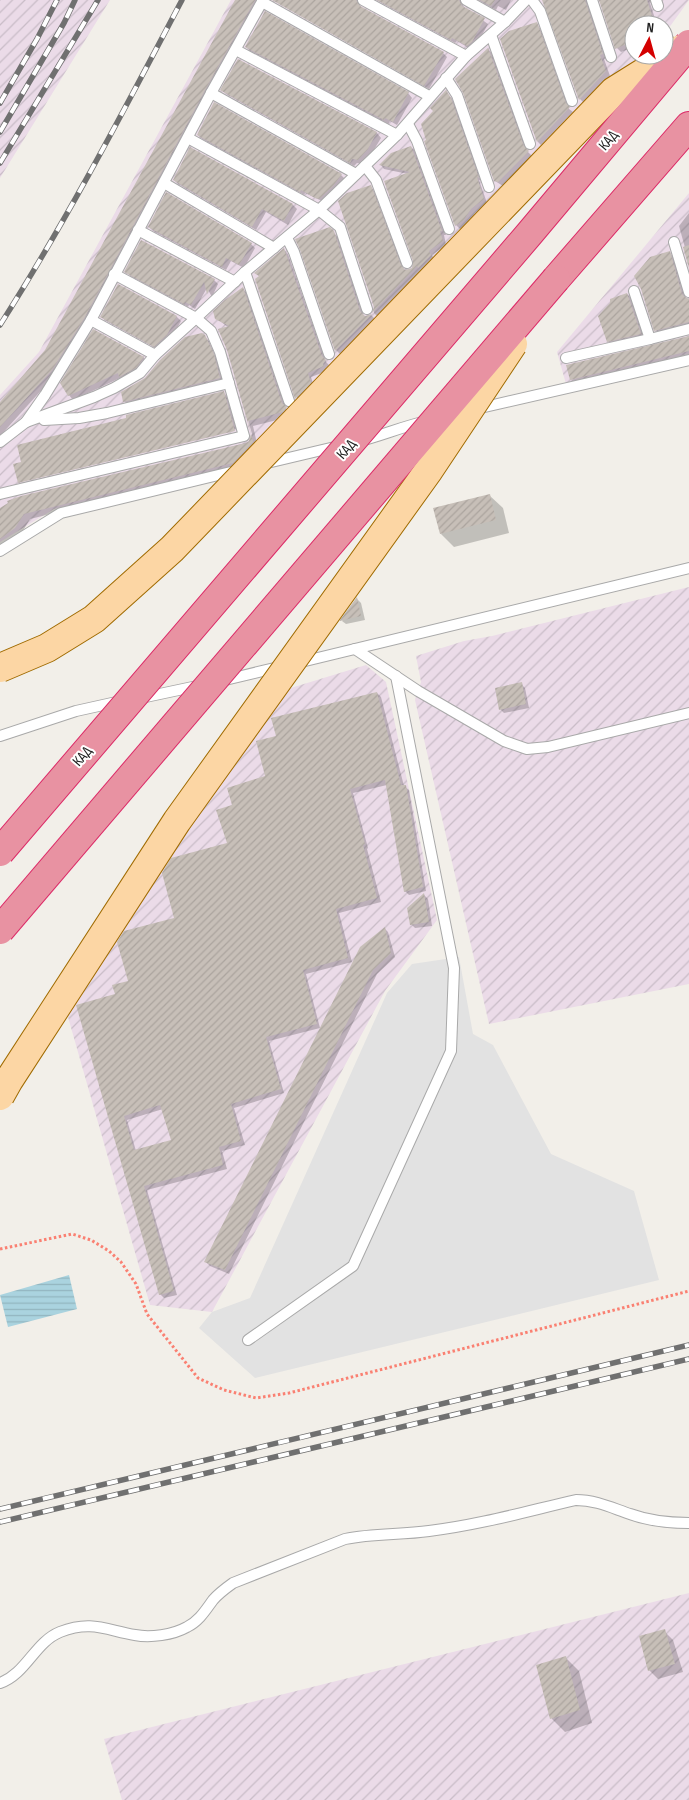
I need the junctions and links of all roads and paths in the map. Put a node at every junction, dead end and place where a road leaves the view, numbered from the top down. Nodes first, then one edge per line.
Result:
1 (363, 0) edge
2 (466, 0) edge
3 (526, 0) edge
4 (532, 0) edge
5 (592, 0) edge
6 (263, 1) edge
7 (505, 22) junction
8 (491, 35) junction
9 (689, 44) edge
10 (236, 50) junction
11 (466, 56) junction
12 (611, 57) dead end
13 (446, 78) junction
14 (211, 93) junction
15 (430, 96) junction
16 (572, 102) dead end
17 (408, 124) junction
18 (689, 126) edge
19 (397, 135) junction
20 (188, 138) junction
21 (530, 144) dead end
22 (365, 166) junction
23 (356, 174) junction
24 (164, 183) junction
25 (489, 187) dead end
26 (319, 210) junction
27 (449, 229) dead end
28 (138, 230) junction
29 (287, 238) junction
30 (674, 242) dead end
31 (274, 248) junction
32 (407, 263) dead end
33 (245, 272) junction
34 (114, 274) junction
35 (556, 279) junction
36 (235, 282) junction
37 (634, 291) dead end
38 (689, 292) edge
39 (367, 309) dead end
40 (196, 318) junction
41 (91, 320) junction
42 (689, 329) edge
43 (650, 339) junction
44 (329, 354) dead end
45 (155, 355) junction
46 (566, 358) dead end
47 (689, 360) edge
48 (229, 383) junction
49 (289, 401) dead end
50 (26, 422) junction
51 (0, 442) edge
52 (0, 494) edge
53 (0, 551) edge
54 (689, 568) edge
55 (355, 648) junction
56 (0, 668) edge
57 (396, 676) junction
58 (689, 713) edge
59 (0, 736) edge
60 (0, 852) edge
61 (0, 930) edge
62 (0, 1096) edge
63 (0, 1249) edge
64 (689, 1291) edge
65 (248, 1340) dead end
66 (689, 1523) edge
67 (0, 1683) edge

1 - 11 lane
2 - 7 lane
3 - 7 lane
4 - 16 lane
5 - 12 lane
6 - 10 lane
6 - 15 lane
7 - 8 lane
8 - 11 lane
8 - 21 lane
9 - 56 main road, bridge
9 - 60 highway, КАД, bridge
10 - 14 lane
10 - 19 lane
11 - 13 lane
13 - 15 lane
13 - 25 lane
14 - 20 lane
14 - 23 lane
15 - 17 lane
17 - 19 lane
17 - 27 lane
18 - 35 highway
19 - 22 lane
20 - 24 lane
20 - 26 lane
22 - 23 lane
22 - 32 lane
23 - 26 lane
24 - 28 lane
24 - 31 lane
26 - 29 lane
26 - 39 lane
28 - 34 lane
28 - 36 lane
29 - 31 lane
29 - 44 lane
30 - 38 lane
31 - 33 lane
33 - 36 lane
33 - 49 lane
34 - 40 lane
34 - 41 lane
35 - 61 highway, bridge
35 - 62 main road, bridge
36 - 40 lane
37 - 43 lane
40 - 45 lane
40 - 48 lane
41 - 45 lane
41 - 50 lane
42 - 43 lane
43 - 46 lane
45 - 50 lane
47 - 53 lane
48 - 50 lane
48 - 52 lane
50 - 51 lane
54 - 55 lane
55 - 57 lane
55 - 59 lane
57 - 58 lane
57 - 65 lane
63 - 64 path
66 - 67 lane

